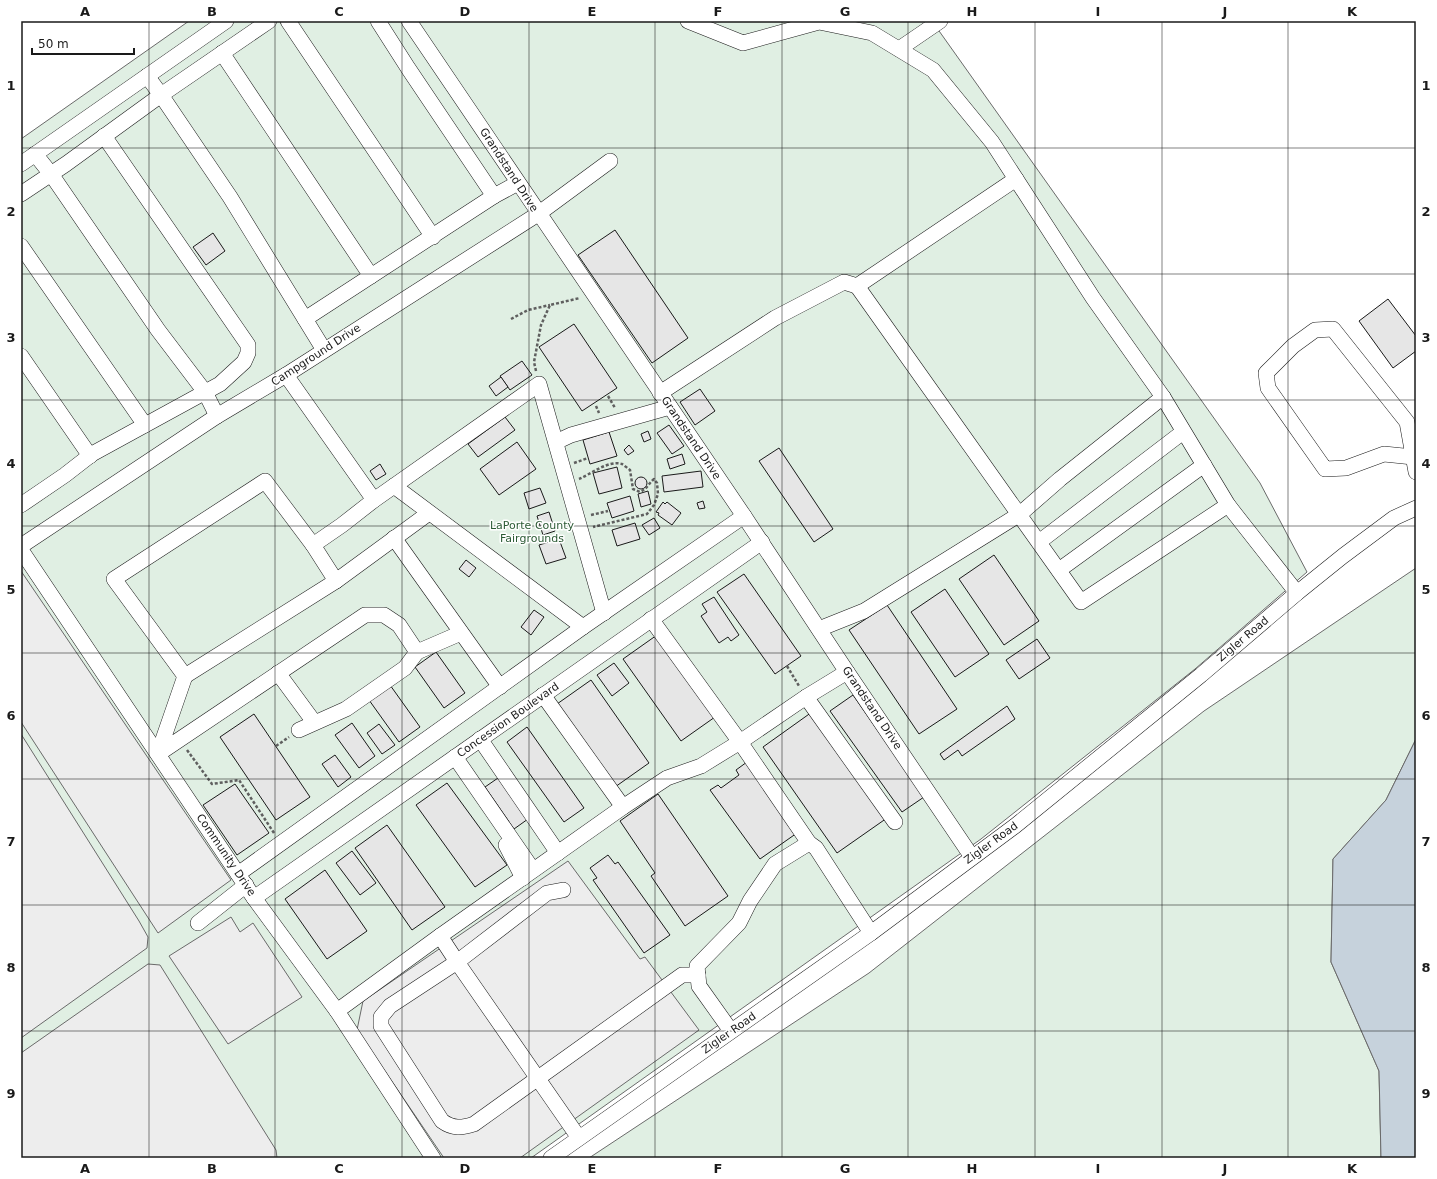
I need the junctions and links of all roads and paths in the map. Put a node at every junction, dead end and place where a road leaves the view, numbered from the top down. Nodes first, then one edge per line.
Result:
1 (226, 21) edge
2 (269, 21) edge
3 (288, 21) edge
4 (378, 21) edge
5 (408, 21) edge
6 (688, 21) edge
7 (862, 21) edge
8 (940, 21) edge
9 (872, 33) junction
10 (898, 49) junction
11 (222, 53) junction
12 (147, 76) junction
13 (161, 95) junction
14 (104, 136) junction
15 (35, 154) junction
16 (610, 161) dead end
17 (21, 164) edge
18 (51, 174) junction
19 (1016, 179) junction
20 (518, 183) junction
21 (21, 194) edge
22 (494, 196) junction
23 (538, 214) junction
24 (433, 237) junction
25 (21, 246) edge
26 (371, 276) junction
27 (857, 286) junction
28 (594, 295) junction
29 (550, 305) junction
30 (305, 319) junction
31 (511, 319) dead end
32 (324, 350) junction
33 (21, 356) edge
34 (286, 375) junction
35 (540, 384) junction
36 (205, 392) junction
37 (660, 393) junction
38 (1163, 397) junction
39 (670, 407) junction
40 (218, 416) junction
41 (145, 425) junction
42 (1183, 432) junction
43 (556, 442) junction
44 (90, 456) junction
45 (1415, 457) edge
46 (1204, 465) junction
47 (1416, 472) edge
48 (567, 483) junction
49 (394, 486) junction
50 (374, 500) junction
51 (21, 505) edge
52 (1228, 505) junction
53 (1416, 508) edge
54 (429, 513) junction
55 (1020, 514) junction
56 (744, 516) junction
57 (580, 531) junction
58 (394, 538) junction
59 (762, 542) junction
60 (1039, 542) junction
61 (313, 545) junction
62 (21, 546) edge
63 (21, 550) edge
64 (1059, 570) junction
65 (336, 581) junction
66 (1297, 593) junction
67 (604, 613) junction
68 (651, 619) junction
69 (583, 627) junction
70 (819, 630) junction
71 (461, 633) junction
72 (417, 652) junction
73 (787, 666) dead end
74 (847, 672) junction
75 (278, 673) junction
76 (185, 676) junction
77 (500, 687) junction
78 (543, 695) junction
79 (806, 697) junction
80 (314, 722) junction
81 (299, 730) dead end
82 (180, 740) junction
83 (480, 740) junction
84 (740, 742) junction
85 (158, 754) junction
86 (455, 757) junction
87 (623, 807) junction
88 (895, 822) dead end
89 (281, 843) junction
90 (810, 843) junction
91 (558, 853) junction
92 (972, 857) junction
93 (528, 874) junction
94 (246, 886) junction
95 (563, 890) dead end
96 (198, 923) dead end
97 (871, 933) junction
98 (440, 936) junction
99 (457, 962) junction
100 (698, 975) junction
101 (337, 1011) junction
102 (731, 1031) junction
103 (538, 1079) junction
104 (579, 1138) junction
105 (433, 1158) edge
106 (550, 1158) edge

1 - 12 street
2 - 11 street
3 - 24 street
4 - 22 street
5 - 20 street, Grandstand Drive
6 - 9 street
7 - 9 street
8 - 10 street
9 - 10 street
10 - 19 street
11 - 13 street
11 - 26 street
12 - 13 street
12 - 15 street
13 - 14 street
13 - 30 street
14 - 18 street
14 - 36 street
15 - 17 street
15 - 18 street
16 - 23 street, Campground Drive
18 - 21 street
18 - 36 street
19 - 27 street
19 - 38 street
20 - 22 street
20 - 23 street, Grandstand Drive
22 - 24 street
23 - 28 street, Grandstand Drive
23 - 32 street, Campground Drive
24 - 26 street
25 - 41 street
26 - 30 street
27 - 37 street
27 - 55 street
28 - 29 path
28 - 37 street, Grandstand Drive
29 - 31 path
29 - 35 path
30 - 32 street
32 - 34 street, Campground Drive
33 - 44 street
34 - 40 street, Campground Drive
34 - 50 street
35 - 43 street
35 - 49 street
36 - 40 street
36 - 41 street
37 - 39 street, Grandstand Drive
38 - 42 street
38 - 55 street
39 - 43 street
39 - 56 street, Grandstand Drive
40 - 62 street, Campground Drive
41 - 44 street
42 - 46 street
42 - 60 street
43 - 48 street
44 - 51 street
45 - 45 street
45 - 47 street
46 - 52 street
46 - 64 street
48 - 57 street
48 - 57 path
49 - 50 street
49 - 54 street
50 - 61 street
52 - 64 street
52 - 66 street
53 - 66 street, Zigler Road
54 - 58 street
54 - 69 street
55 - 60 street
55 - 70 street
56 - 59 street, Grandstand Drive
56 - 67 street
57 - 67 street
58 - 65 street
58 - 71 street
59 - 68 street, Concession Boulevard
59 - 70 street, Grandstand Drive
60 - 64 street
61 - 65 street
61 - 76 street
63 - 85 street, Community Drive
65 - 76 street
66 - 92 street, Zigler Road
67 - 69 street
68 - 78 street, Concession Boulevard
68 - 84 street
69 - 77 street
70 - 74 street, Grandstand Drive
71 - 72 street
71 - 77 street
72 - 75 street
72 - 80 street
73 - 79 path
74 - 79 street
74 - 92 street, Grandstand Drive
75 - 80 street
75 - 82 street
76 - 85 street
77 - 89 street
78 - 83 street, Concession Boulevard
78 - 87 street
79 - 84 street
79 - 88 street
80 - 81 street
82 - 85 street
82 - 89 path
83 - 86 street, Concession Boulevard
83 - 91 street
84 - 87 street
84 - 90 street
85 - 94 street, Community Drive
86 - 93 street
86 - 94 street, Concession Boulevard
87 - 91 street
89 - 94 street
90 - 97 street
90 - 100 street
91 - 93 street
92 - 97 street, Zigler Road
93 - 98 street
94 - 96 street
94 - 101 street, Community Drive
95 - 99 street
97 - 102 street, Zigler Road
98 - 99 street
98 - 101 street
99 - 103 street
99 - 103 street
100 - 102 street
100 - 103 street
101 - 105 street, Community Drive
102 - 104 street, Zigler Road
103 - 104 street
104 - 106 street, Zigler Road

